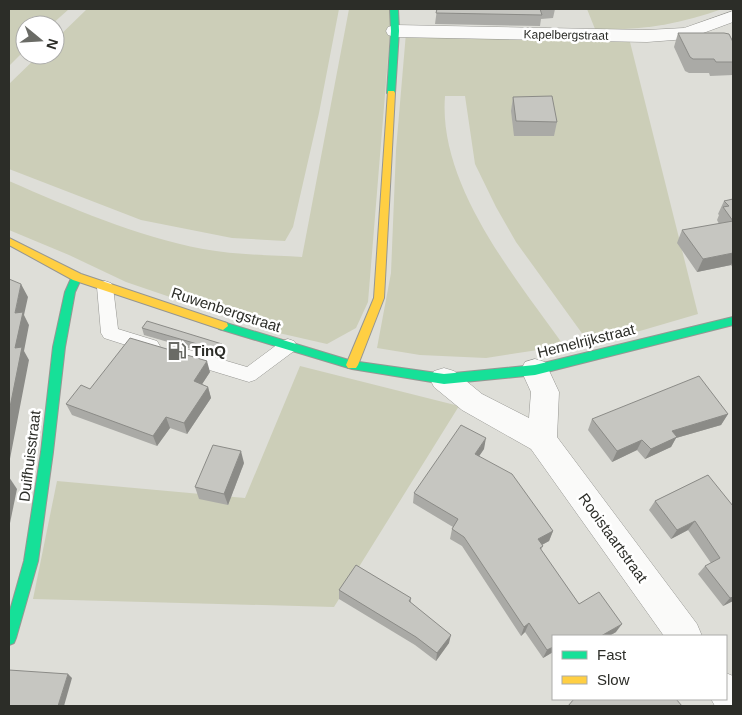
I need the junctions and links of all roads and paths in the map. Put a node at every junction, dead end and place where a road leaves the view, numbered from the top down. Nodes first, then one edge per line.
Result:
1 (394, 9) edge
2 (733, 16) edge
3 (395, 31) junction
4 (9, 241) edge
5 (77, 277) junction
6 (105, 287) junction
7 (733, 321) edge
8 (288, 346) junction
9 (352, 365) junction
10 (535, 370) junction
11 (444, 379) junction
12 (542, 440) junction
13 (684, 635) edge
14 (9, 638) edge

1 - 3 street
2 - 3 street, Kapelbergstraat
3 - 9 street
4 - 5 street, Ruwenbergstraat
5 - 6 street, Ruwenbergstraat
5 - 14 street, Duifhuisstraat
6 - 8 street, Ruwenbergstraat
6 - 8 lane
7 - 10 street, Hemelrijkstraat
8 - 9 street, Ruwenbergstraat
9 - 11 street, Ruwenbergstraat
10 - 11 street, Hemelrijkstraat
10 - 12 street
11 - 12 street, Rooistaartstraat
12 - 13 street, Rooistaartstraat

